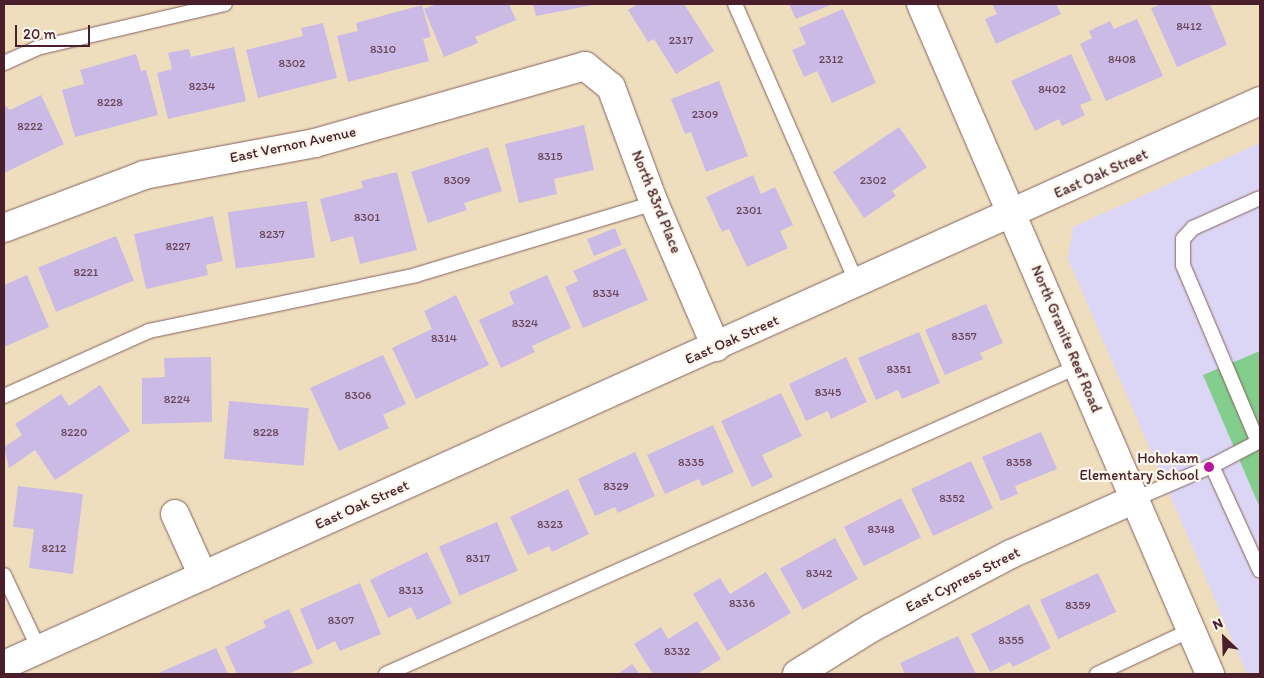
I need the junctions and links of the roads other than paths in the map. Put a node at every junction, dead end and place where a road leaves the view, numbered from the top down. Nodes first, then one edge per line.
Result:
1 (225, 4) edge
2 (735, 4) edge
3 (921, 4) edge
4 (4, 63) edge
5 (585, 66) joint
6 (1260, 102) edge
7 (1260, 198) edge
8 (654, 203) junction
9 (1013, 214) junction
10 (4, 228) edge
11 (857, 283) junction
12 (716, 347) junction
13 (1079, 366) junction
14 (4, 396) edge
15 (1212, 466) junction
16 (1135, 499) junction
17 (175, 514) dead end
18 (1260, 571) edge
19 (4, 575) edge
20 (203, 576) junction
21 (1191, 630) junction
22 (39, 649) junction
23 (4, 665) edge
24 (386, 674) edge
25 (797, 674) edge
26 (1097, 674) edge
27 (1210, 674) edge

1 - 4 lane
2 - 11 lane
3 - 9 street, North Granite Reef Road
5 - 8 street, North 83rd Place
5 - 10 street, East Vernon Avenue
6 - 9 street, East Oak Street
7 - 15 lane
8 - 12 street, North 83rd Place
8 - 14 lane
9 - 11 street, East Oak Street
9 - 13 street, North Granite Reef Road
11 - 12 street, East Oak Street
12 - 20 street, East Oak Street
13 - 16 street, North Granite Reef Road
13 - 24 lane
15 - 16 lane
15 - 18 lane
16 - 21 street, North Granite Reef Road
16 - 25 street, East Cypress Street
17 - 20 street
19 - 22 lane
20 - 22 street, East Oak Street
21 - 26 lane
21 - 27 street, North Granite Reef Road
22 - 23 street, East Oak Street

